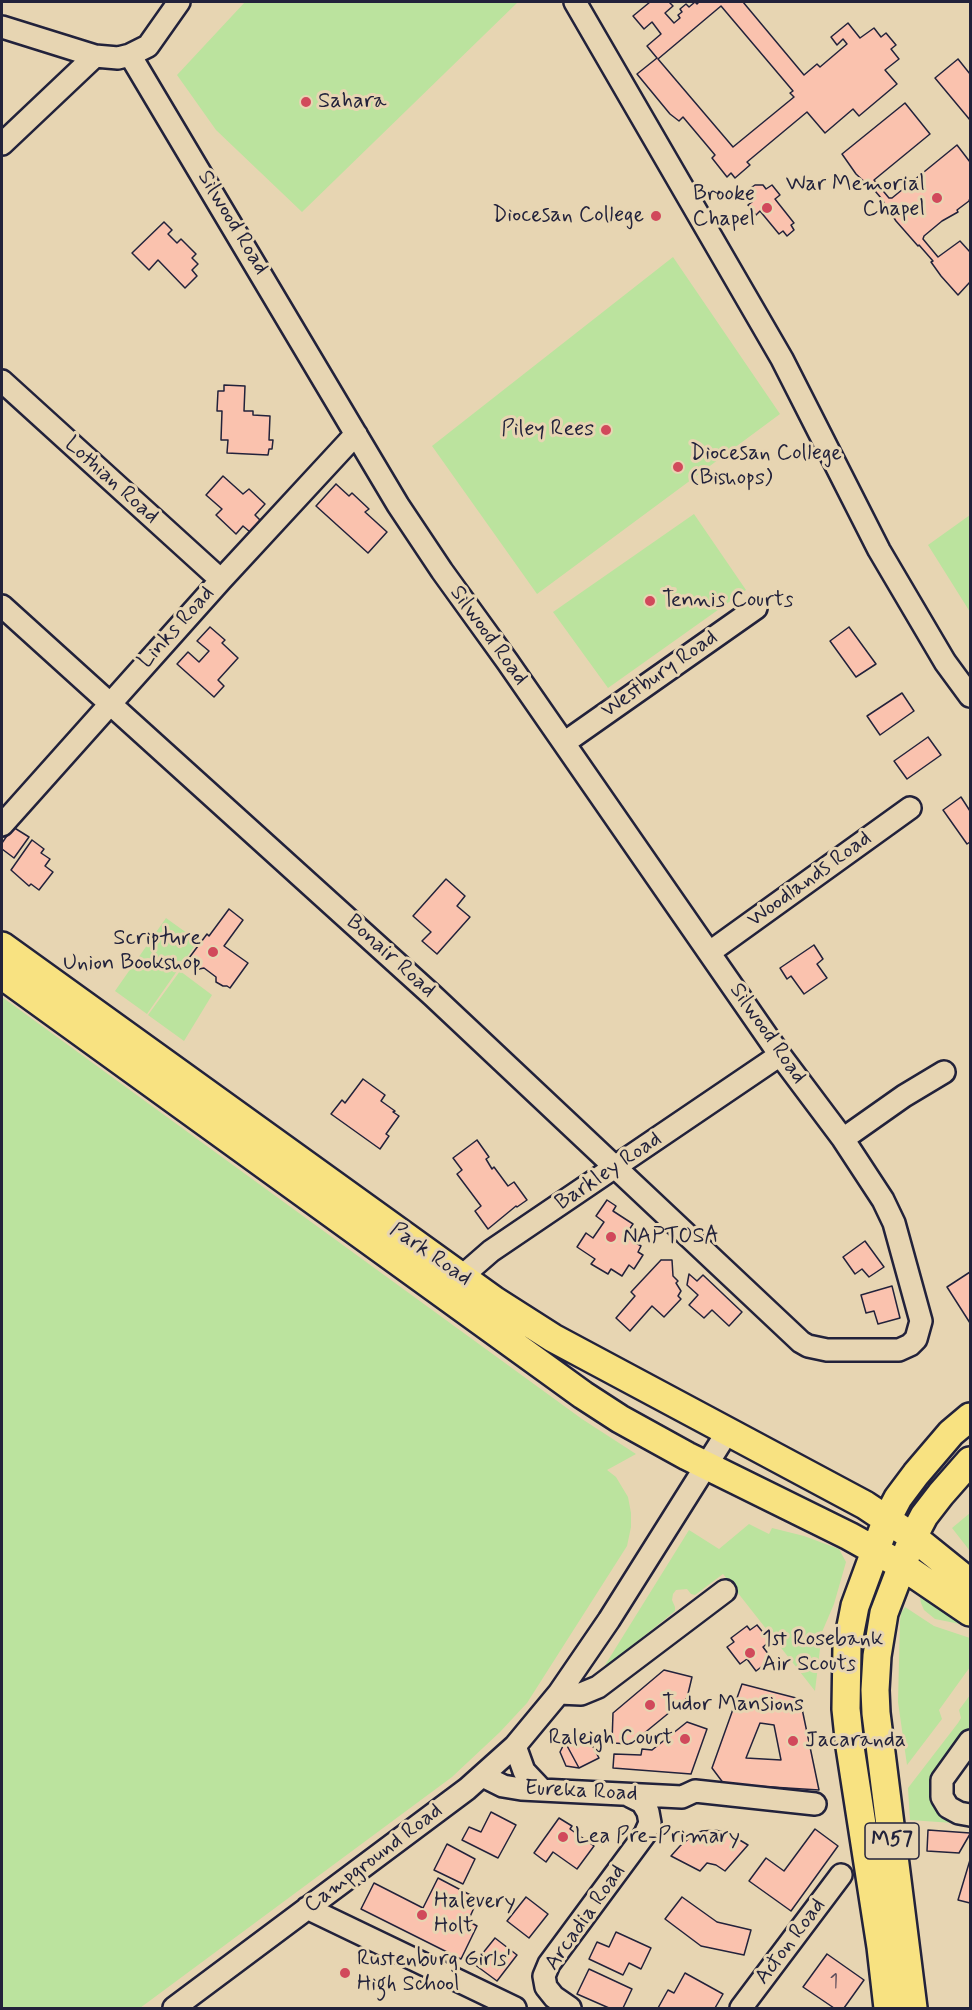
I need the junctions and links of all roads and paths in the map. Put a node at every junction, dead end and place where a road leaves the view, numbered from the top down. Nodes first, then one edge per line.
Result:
1 (179, 2) edge
2 (575, 2) edge
3 (2, 27) edge
4 (130, 55) junction
5 (95, 56) junction
6 (2, 144) edge
7 (2, 381) edge
8 (356, 434) junction
9 (221, 580) junction
10 (2, 606) edge
11 (756, 608) dead end
12 (970, 696) edge
13 (110, 703) junction
14 (564, 743) junction
15 (910, 808) dead end
16 (2, 825) edge
17 (2, 946) edge
18 (710, 952) junction
19 (2, 975) edge
20 (780, 1055) junction
21 (944, 1072) dead end
22 (843, 1139) junction
23 (617, 1168) junction
24 (452, 1285) junction
25 (921, 1321) joint
26 (970, 1417) edge
27 (728, 1431) junction
28 (970, 1461) edge
29 (706, 1466) junction
30 (887, 1519) junction
31 (913, 1537) junction
32 (875, 1550) junction
33 (901, 1565) junction
34 (970, 1583) edge
35 (724, 1591) dead end
36 (970, 1612) edge
37 (559, 1693) junction
38 (970, 1741) edge
39 (515, 1746) junction
40 (483, 1776) junction
41 (541, 1789) junction
42 (628, 1795) junction
43 (815, 1804) dead end
44 (970, 1815) edge
45 (841, 1875) dead end
46 (307, 1908) junction
47 (174, 2008) edge
48 (515, 2008) edge
49 (570, 2008) edge
50 (741, 2008) edge
51 (888, 2008) edge
52 (913, 2008) edge

1 - 4 street
2 - 12 street
3 - 5 street
4 - 5 street
4 - 8 street, Silwood Road
5 - 6 street
7 - 9 street, Lothian Road
8 - 9 street, Links Road
8 - 14 street, Silwood Road
9 - 13 street, Links Road
10 - 13 street, Bonair Road
11 - 14 street, Westbury Road
13 - 16 street, Links Road
13 - 23 street, Bonair Road
14 - 18 street, Silwood Road
15 - 18 street, Woodlands Road
17 - 24 main road, Park Road
18 - 20 street, Silwood Road
19 - 24 main road, Park Road
20 - 22 street, Silwood Road
20 - 23 street, Barkley Road
21 - 22 street
22 - 25 street, Silwood Road
23 - 24 street, Barkley Road
23 - 25 street, Bonair Road
24 - 27 main road, Park Road
24 - 29 main road, Park Road
26 - 30 main road, M57
27 - 29 street, Campground Road
27 - 30 main road, Park Road
28 - 31 main road, M57
29 - 32 main road, Park Road
29 - 37 street, Campground Road
30 - 31 main road, Park Road
30 - 32 main road, M57
31 - 33 main road, M57
31 - 34 main road, Park Road
32 - 33 main road, Park Road
32 - 51 main road, M57
33 - 36 main road, Park Road
33 - 52 main road, M57
35 - 37 street
37 - 39 street, Campground Road
38 - 44 street
39 - 40 street, Campground Road
39 - 41 street
40 - 41 street, Eureka Road
40 - 46 street, Campground Road
41 - 42 street, Eureka Road
42 - 43 street, Eureka Road
42 - 49 street, Arcadia Road
45 - 50 street, Acton Road
46 - 47 street, Campground Road
46 - 48 street

